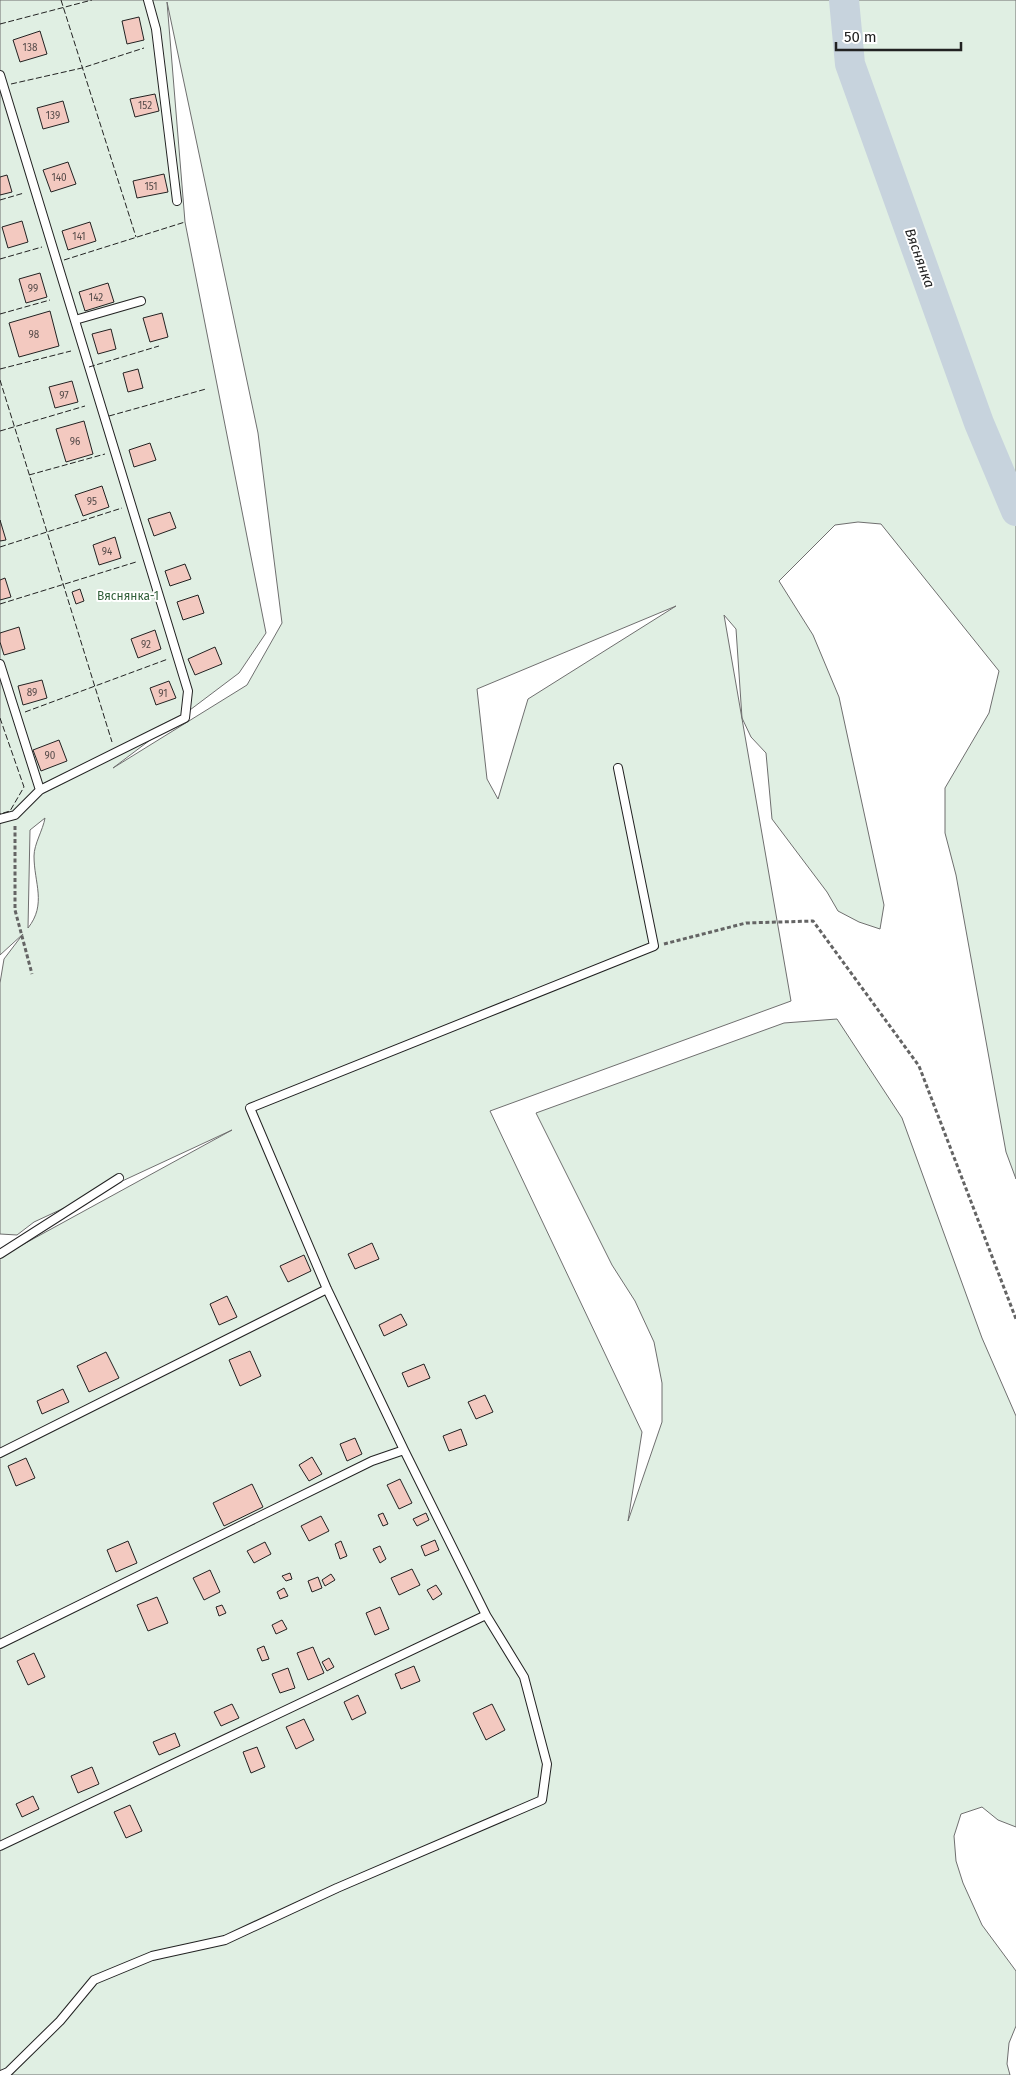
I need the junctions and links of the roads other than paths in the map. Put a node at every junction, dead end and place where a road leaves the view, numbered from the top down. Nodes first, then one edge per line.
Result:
1 (148, 0) edge
2 (0, 75) edge
3 (177, 201) dead end
4 (141, 301) dead end
5 (75, 320) junction
6 (0, 664) edge
7 (618, 768) dead end
8 (40, 790) junction
9 (0, 819) edge
10 (119, 1178) dead end
11 (0, 1254) edge
12 (327, 1289) junction
13 (404, 1450) junction
14 (0, 1453) edge
15 (486, 1615) junction
16 (0, 1644) edge
17 (0, 1846) edge
18 (1, 2075) edge

1 - 3 lane
2 - 5 lane
4 - 5 lane
5 - 8 lane
6 - 8 lane
7 - 12 lane
8 - 9 lane
10 - 11 lane
12 - 13 lane
12 - 14 lane
13 - 15 lane
13 - 16 lane
15 - 17 lane
15 - 18 lane

